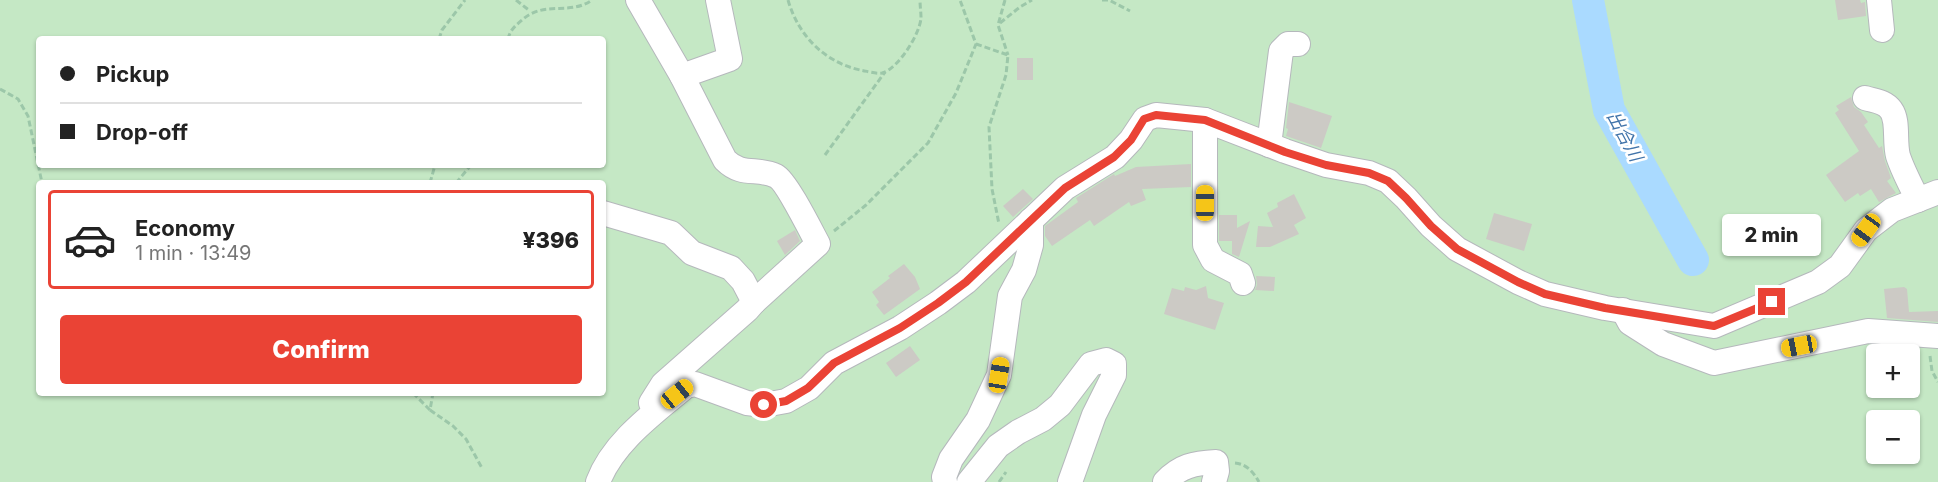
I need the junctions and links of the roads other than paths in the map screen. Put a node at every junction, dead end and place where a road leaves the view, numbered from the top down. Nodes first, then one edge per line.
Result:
1 (638, 0) edge
2 (718, 0) edge
3 (1879, 0) edge
4 (1882, 30) dead end
5 (1298, 44) dead end
6 (682, 76) junction
7 (1865, 98) dead end
8 (1205, 120) junction
9 (1269, 145) junction
10 (1928, 196) edge
11 (606, 214) edge
12 (1031, 220) junction
13 (1243, 283) dead end
14 (754, 302) junction
15 (1623, 310) junction
16 (1935, 344) edge
17 (650, 417) junction
18 (1215, 472) edge
19 (598, 482) edge
20 (945, 482) edge
21 (969, 482) edge
22 (1070, 482) edge
23 (1165, 482) edge

1 - 6 street
2 - 6 street
3 - 4 street
5 - 9 street
6 - 14 street
7 - 10 street
8 - 9 street
8 - 12 street
8 - 13 street
9 - 15 street
10 - 15 street
11 - 14 street
12 - 17 street
12 - 20 street
14 - 17 street
15 - 16 street
17 - 19 street
18 - 23 street
21 - 22 street

